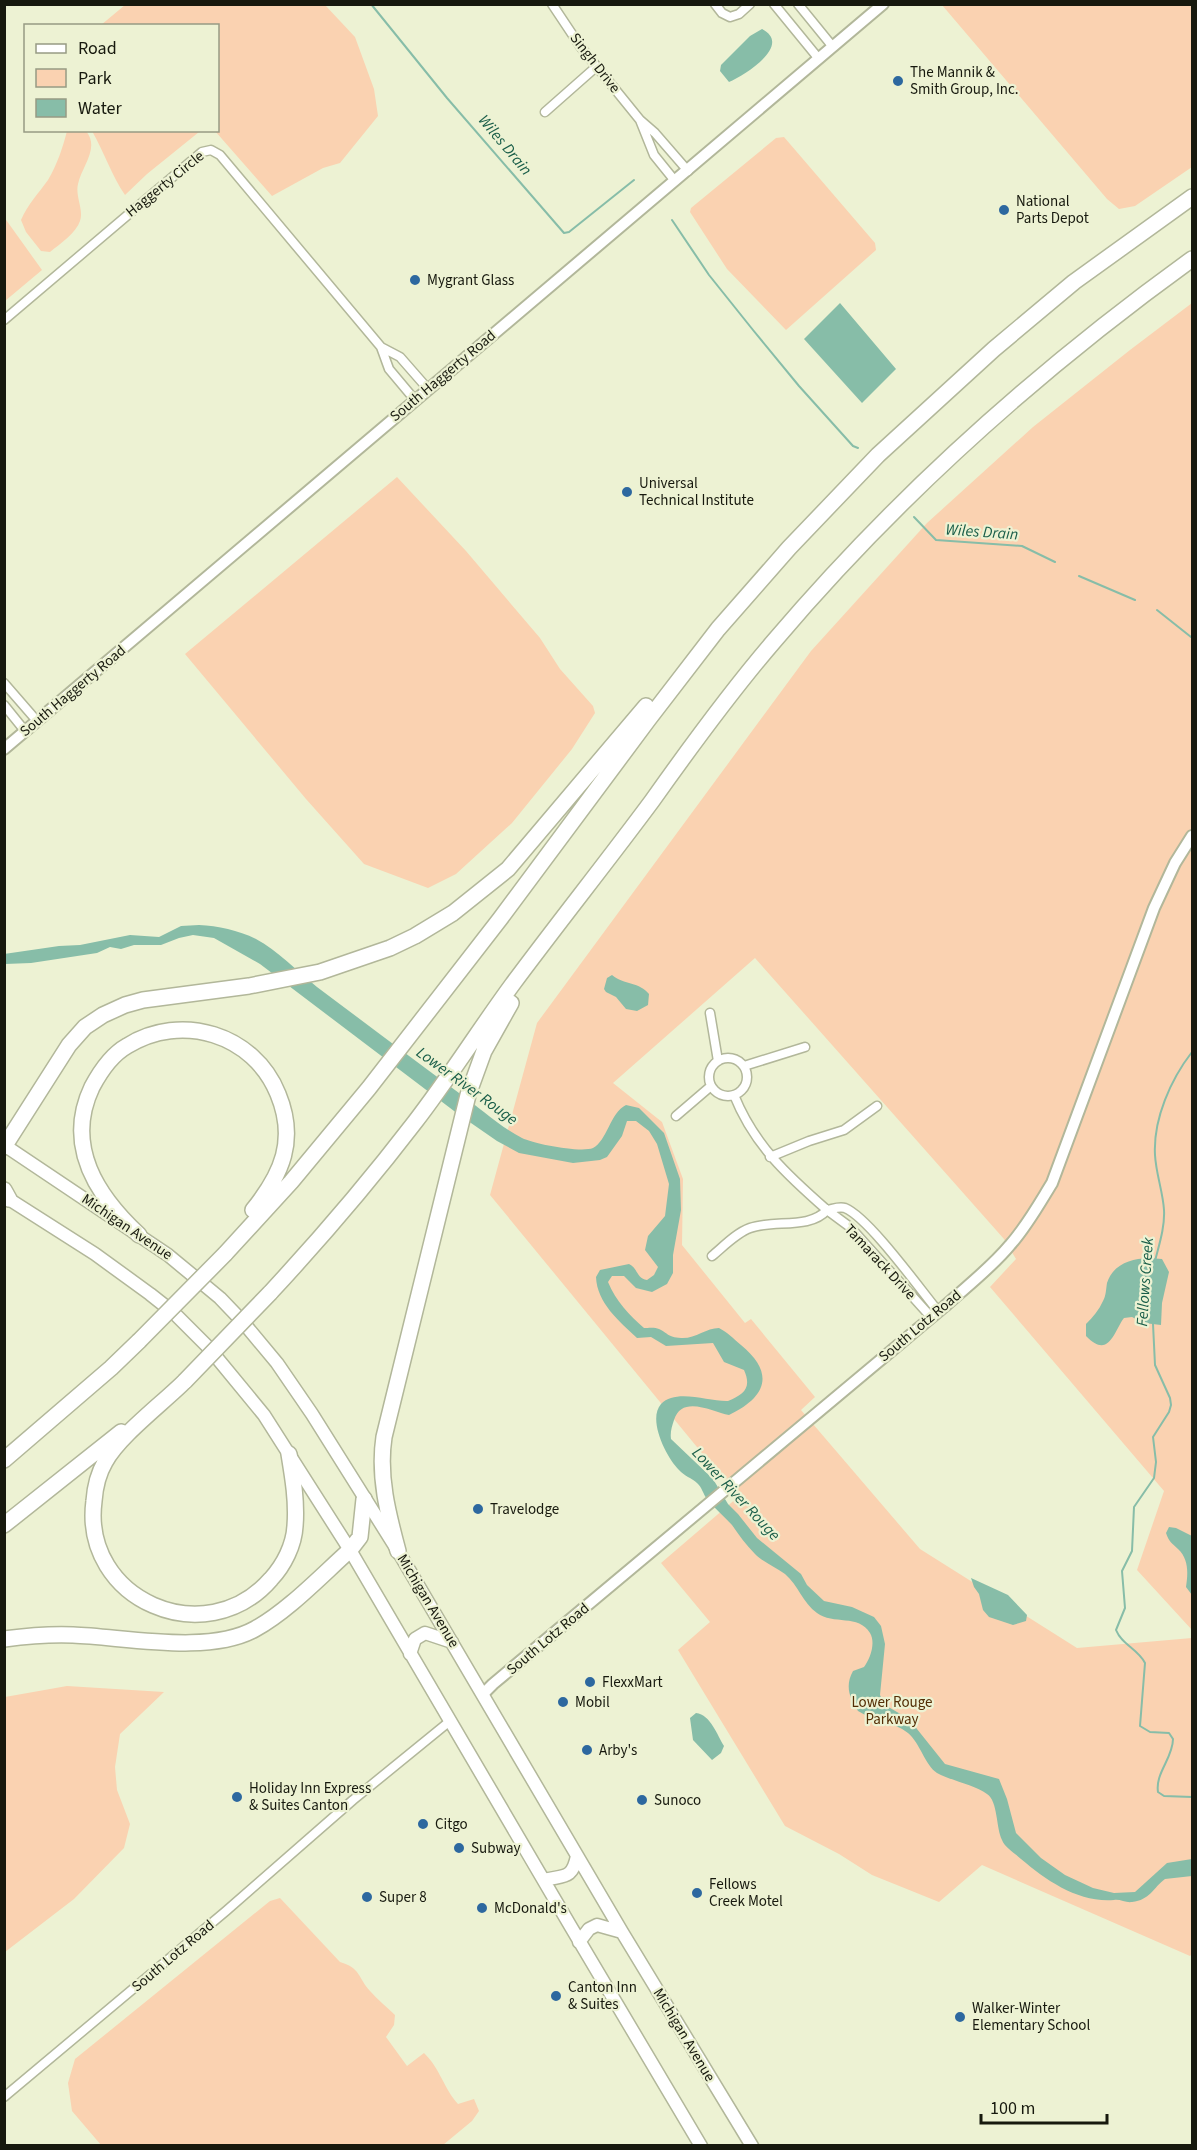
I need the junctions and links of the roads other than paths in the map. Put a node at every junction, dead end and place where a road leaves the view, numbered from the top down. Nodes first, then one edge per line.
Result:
1 (552, 4) edge
2 (715, 4) edge
3 (750, 4) edge
4 (774, 4) edge
5 (798, 4) edge
6 (883, 4) edge
7 (833, 47) junction
8 (819, 59) junction
9 (597, 67) junction
10 (544, 112) dead end
11 (640, 120) junction
12 (688, 171) junction
13 (675, 182) junction
14 (1192, 197) edge
15 (1192, 259) edge
16 (4, 320) edge
17 (381, 346) junction
18 (428, 389) junction
19 (415, 400) junction
20 (718, 629) junction
21 (4, 683) edge
22 (4, 705) edge
23 (38, 721) junction
24 (26, 731) junction
25 (4, 749) edge
26 (652, 801) junction
27 (1192, 836) edge
28 (710, 1013) dead end
29 (805, 1047) dead end
30 (718, 1061) junction
31 (744, 1066) junction
32 (711, 1086) junction
33 (734, 1095) junction
34 (877, 1106) dead end
35 (676, 1116) dead end
36 (5, 1146) edge
37 (770, 1157) junction
38 (6, 1195) edge
39 (827, 1210) junction
40 (139, 1235) junction
41 (228, 1251) junction
42 (712, 1256) dead end
43 (934, 1314) junction
44 (185, 1382) junction
45 (289, 1454) junction
46 (4, 1460) edge
47 (364, 1499) junction
48 (4, 1525) edge
49 (350, 1550) junction
50 (398, 1551) junction
51 (4, 1639) edge
52 (452, 1642) junction
53 (410, 1654) junction
54 (483, 1694) junction
55 (450, 1721) junction
56 (577, 1856) junction
57 (544, 1880) junction
58 (622, 1932) junction
59 (579, 1942) junction
60 (4, 2097) edge
61 (701, 2145) edge
62 (752, 2145) edge

1 - 9 street, Singh Drive
2 - 3 street
4 - 8 street
5 - 7 street
6 - 7 main road, South Haggerty Road
7 - 8 main road, South Haggerty Road
8 - 12 main road, South Haggerty Road
9 - 10 street
9 - 11 street, Singh Drive
11 - 12 street, Singh Drive
11 - 13 street, Singh Drive
12 - 13 main road, South Haggerty Road
13 - 18 main road, South Haggerty Road
14 - 20 highway
15 - 26 highway
16 - 17 street, Haggerty Circle
17 - 18 street, Haggerty Circle
17 - 19 street, Haggerty Circle
18 - 19 main road, South Haggerty Road
19 - 23 main road, South Haggerty Road
20 - 36 highway
20 - 41 highway
21 - 23 street
22 - 24 street
23 - 24 main road, South Haggerty Road
24 - 25 main road, South Haggerty Road
26 - 44 highway, bridge
26 - 50 highway
27 - 43 main road, South Lotz Road
28 - 30 street
29 - 31 street
30 - 31 street
30 - 32 street
31 - 33 street
32 - 33 street
32 - 35 street
33 - 37 street, Tamarack Drive
34 - 37 street
36 - 40 main road, Michigan Avenue
37 - 39 street, Tamarack Drive
38 - 45 main road
39 - 42 street
39 - 43 street, Tamarack Drive
39 - 43 street, Tamarack Drive
40 - 41 highway
40 - 47 main road, Michigan Avenue
41 - 46 highway, bridge
43 - 54 main road, South Lotz Road
44 - 45 highway
44 - 48 highway
45 - 49 main road
47 - 49 highway
47 - 50 main road, Michigan Avenue
49 - 51 highway
49 - 53 main road
50 - 52 main road, Michigan Avenue
52 - 53 main road
52 - 54 main road, Michigan Avenue
53 - 55 main road
54 - 56 main road, Michigan Avenue
55 - 57 main road
55 - 60 street, South Lotz Road
56 - 57 main road
56 - 58 main road, Michigan Avenue
57 - 59 main road
58 - 59 main road
58 - 62 main road, Michigan Avenue
59 - 61 main road

